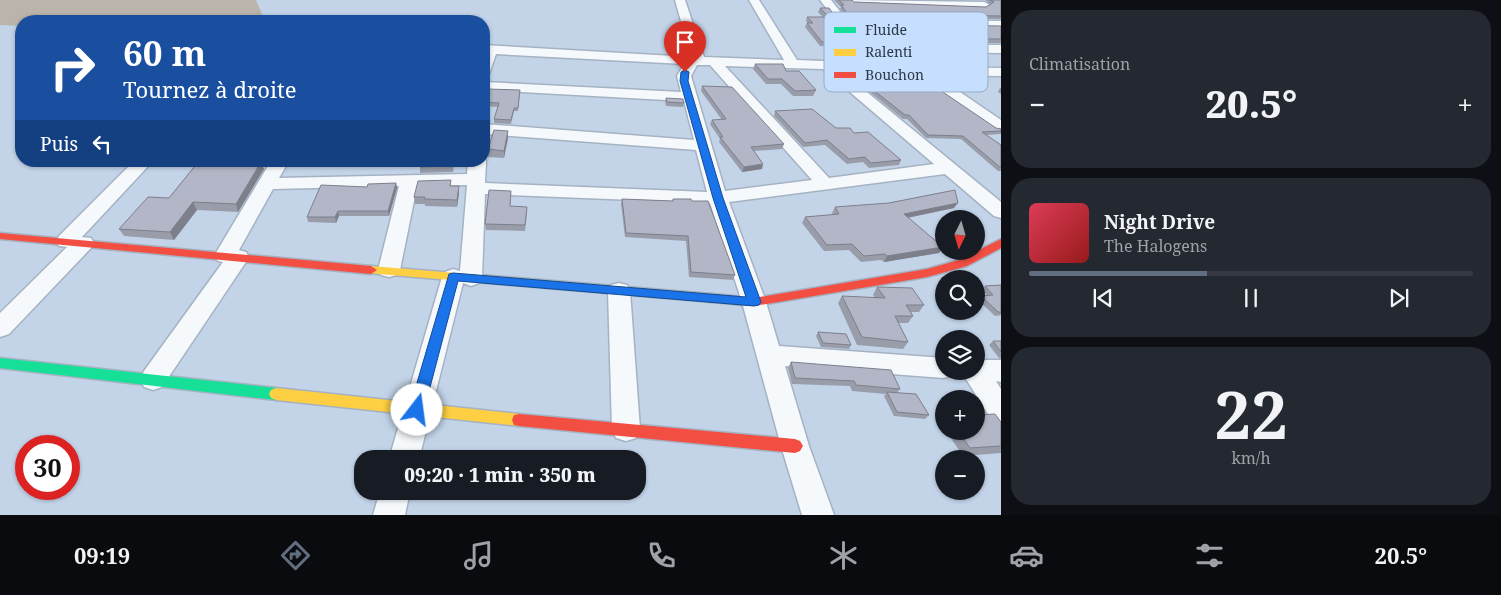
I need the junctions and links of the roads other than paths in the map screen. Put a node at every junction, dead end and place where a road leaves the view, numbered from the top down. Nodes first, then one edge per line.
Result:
1 (680, 0) edge
2 (754, 0) edge
3 (825, 0) edge
4 (853, 0) edge
5 (984, 3) edge
6 (835, 12) edge
7 (988, 25) edge
8 (1001, 25) edge
9 (490, 49) edge
10 (988, 49) edge
11 (1001, 49) edge
12 (702, 61) junction
13 (793, 64) junction
14 (824, 65) edge
15 (988, 72) edge
16 (1001, 72) edge
17 (490, 86) edge
18 (858, 92) edge
19 (952, 92) edge
20 (688, 97) junction
21 (997, 121) edge
22 (490, 129) edge
23 (702, 146) junction
24 (139, 167) edge
25 (276, 167) edge
26 (947, 168) junction
27 (477, 176) edge
28 (409, 181) junction
29 (266, 184) junction
30 (825, 184) junction
31 (718, 198) junction
32 (1001, 212) edge
33 (0, 236) edge
34 (75, 242) junction
35 (1001, 243) edge
36 (231, 256) junction
37 (389, 270) junction
38 (462, 277) junction
39 (619, 291) junction
40 (754, 302) junction
41 (0, 328) edge
42 (769, 355) junction
43 (0, 363) edge
44 (935, 367) edge
45 (985, 370) edge
46 (1001, 371) edge
47 (153, 379) junction
48 (981, 380) edge
49 (417, 410) junction
50 (1001, 411) edge
51 (626, 430) junction
52 (795, 446) junction
53 (406, 450) edge
54 (393, 500) edge
55 (389, 515) edge
56 (818, 515) edge

1 - 12 street
2 - 13 street
3 - 6 street
4 - 5 street
7 - 8 street
9 - 12 street
10 - 11 street
12 - 13 street
12 - 20 street
12 - 30 street
13 - 14 street
15 - 16 street
17 - 20 street
18 - 26 street
19 - 21 street
20 - 23 street
22 - 23 street
23 - 31 street
24 - 34 street
25 - 29 street
26 - 30 street
26 - 32 street
27 - 28 street
27 - 31 street
27 - 38 street
28 - 29 street
28 - 37 street
29 - 36 street
30 - 31 street
31 - 40 street
33 - 34 street
34 - 36 street
34 - 41 street
35 - 40 street
36 - 37 street
36 - 47 street
37 - 38 street
38 - 39 street
38 - 49 street
39 - 40 street
39 - 51 street
40 - 42 street
42 - 44 street
42 - 52 street
43 - 47 street
45 - 46 street
47 - 49 street
48 - 50 street
49 - 51 street
49 - 53 street
51 - 52 street
52 - 56 street
54 - 55 street

